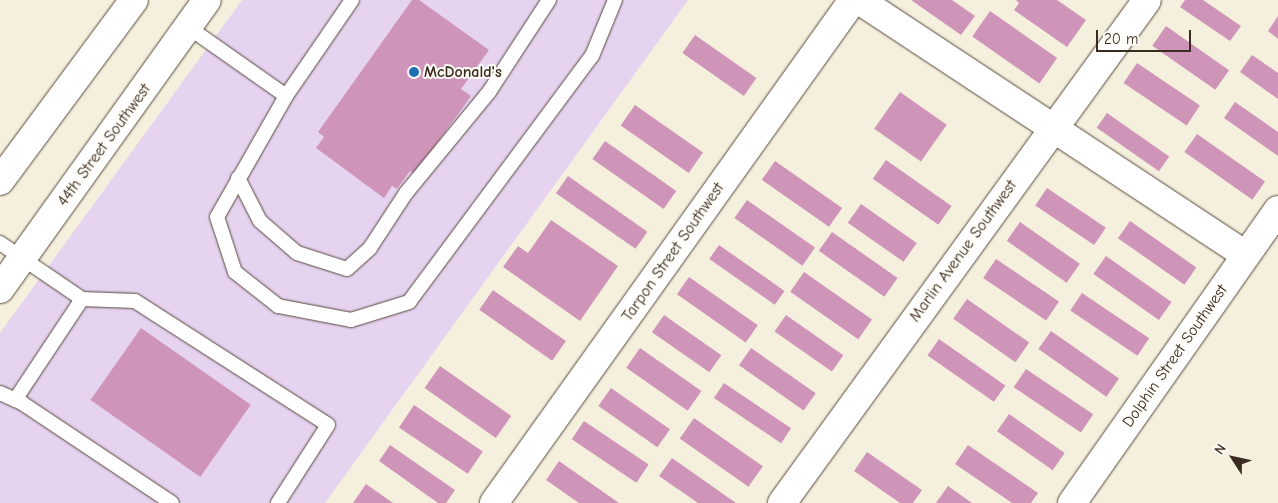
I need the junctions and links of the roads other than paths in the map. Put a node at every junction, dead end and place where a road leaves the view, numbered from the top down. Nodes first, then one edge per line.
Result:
1 (134, 0) edge
2 (207, 0) edge
3 (352, 0) edge
4 (549, 0) edge
5 (615, 0) edge
6 (852, 0) edge
7 (858, 0) edge
8 (1147, 0) edge
9 (188, 26) junction
10 (286, 96) junction
11 (1053, 126) junction
12 (238, 178) junction
13 (0, 181) edge
14 (1278, 210) edge
15 (0, 243) edge
16 (1246, 255) junction
17 (22, 258) junction
18 (0, 289) edge
19 (82, 298) junction
20 (0, 393) edge
21 (15, 400) junction
22 (172, 503) edge
23 (278, 503) edge
24 (494, 503) edge
25 (782, 503) edge
26 (1072, 503) edge

1 - 13 street
2 - 9 street, 44th Street Southwest
3 - 10 lane
4 - 12 lane
5 - 12 lane
6 - 24 street, Tarpon Street Southwest
7 - 11 street
8 - 11 street, Marlin Avenue Southwest
9 - 10 lane
9 - 17 street, 44th Street Southwest
10 - 12 lane
11 - 16 street
11 - 25 street, Marlin Avenue Southwest
14 - 16 street, Dolphin Street Southwest
15 - 17 lane
16 - 26 street, Dolphin Street Southwest
17 - 18 street, 44th Street Southwest
17 - 19 lane
19 - 21 lane
19 - 23 lane
20 - 21 lane
21 - 22 lane

